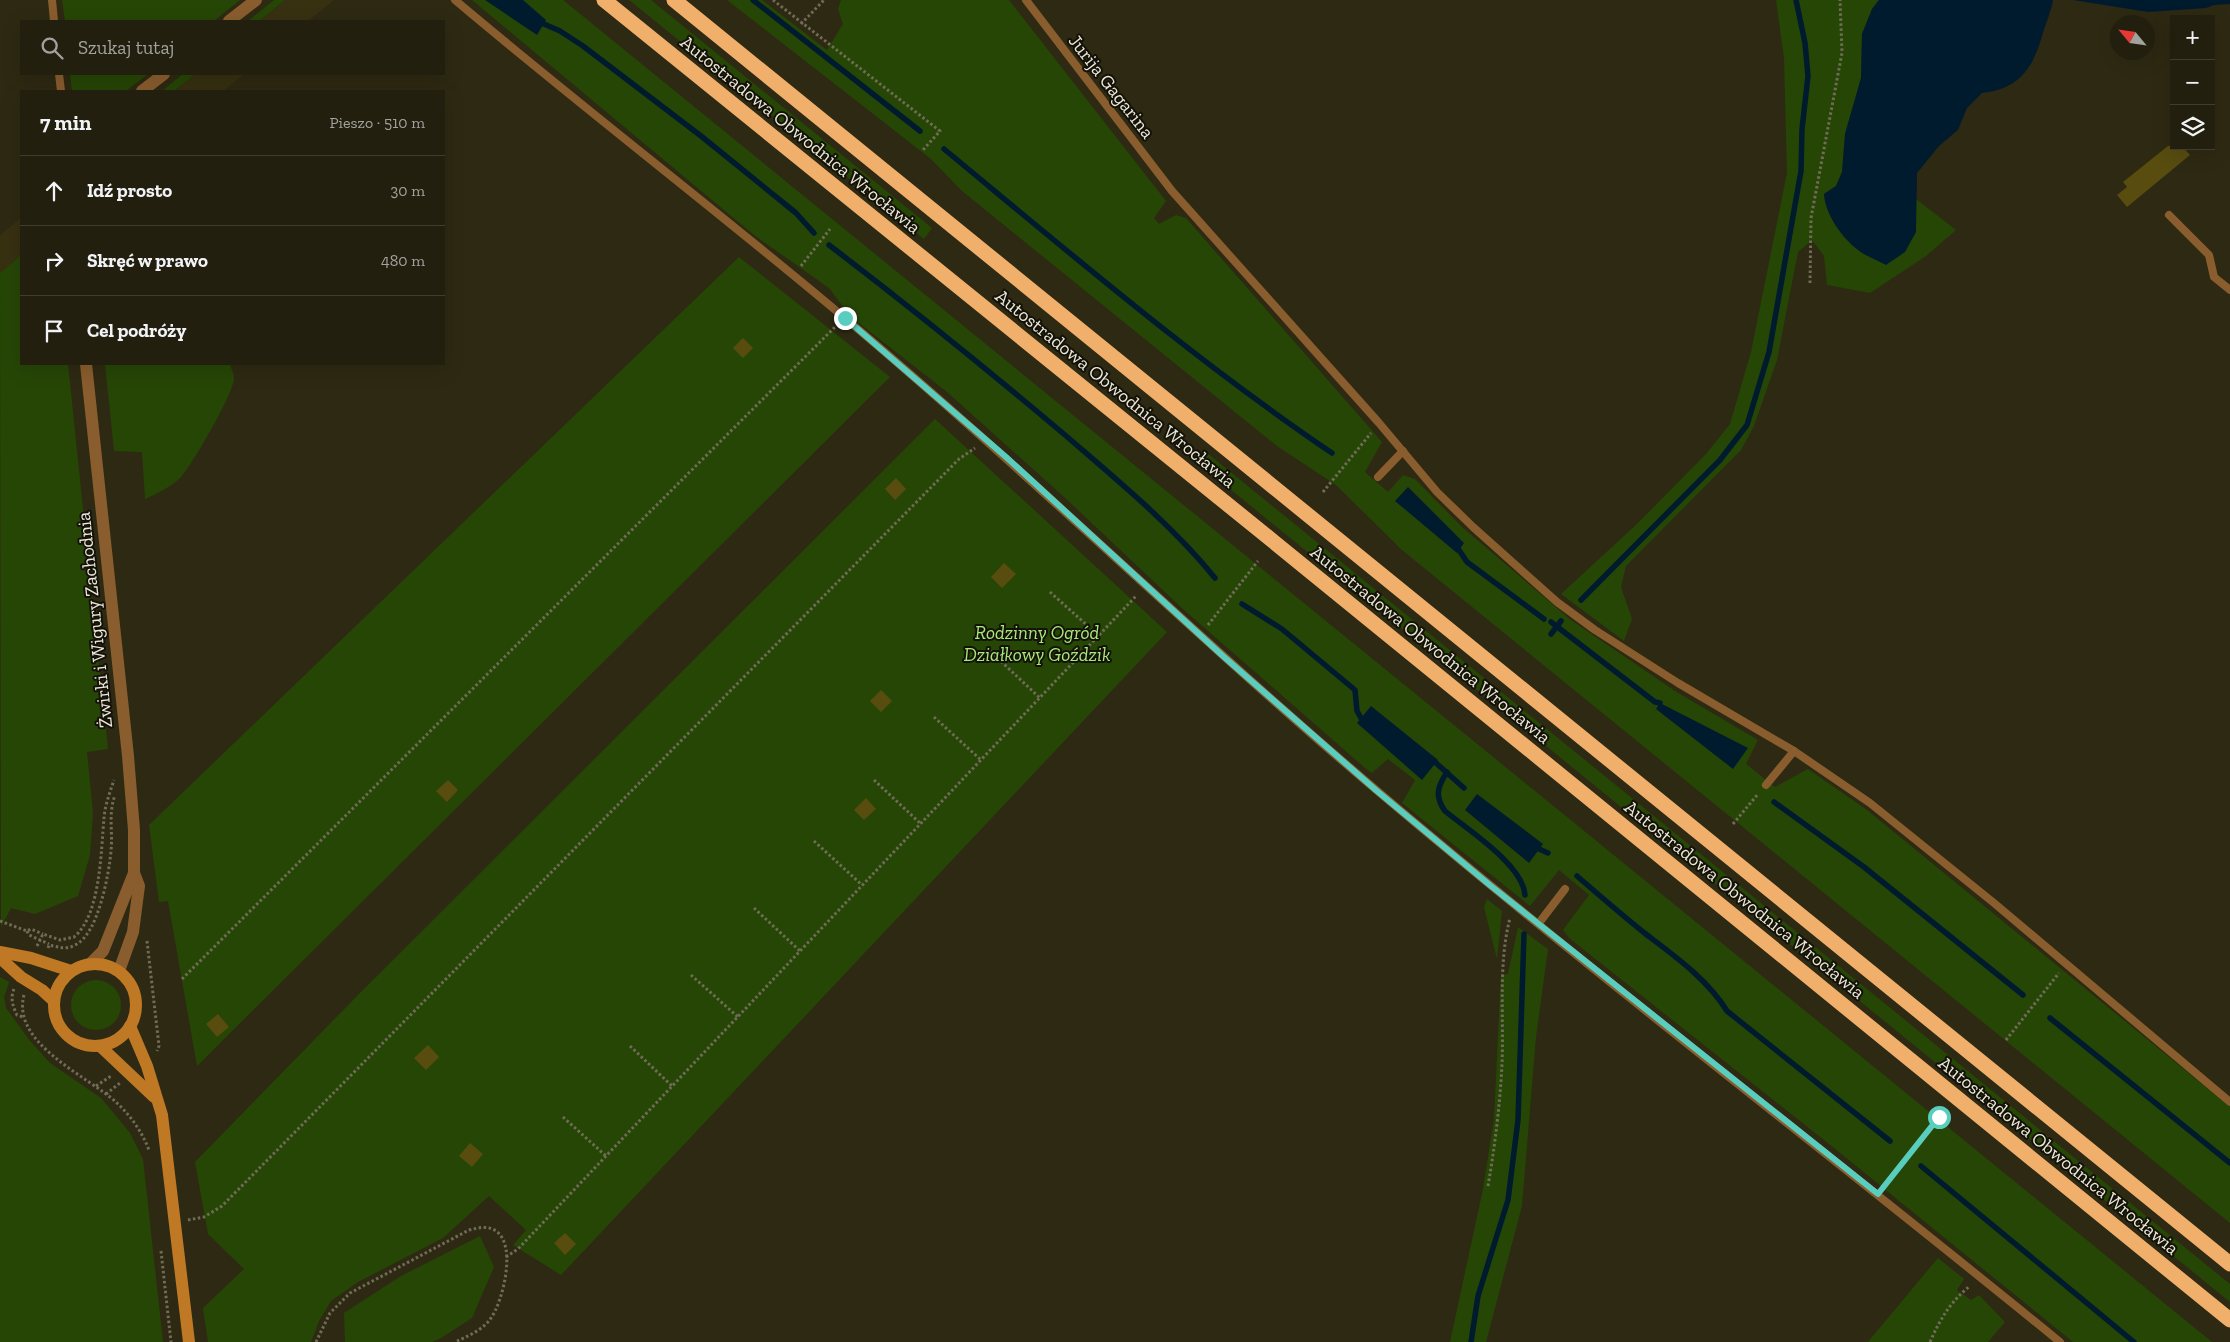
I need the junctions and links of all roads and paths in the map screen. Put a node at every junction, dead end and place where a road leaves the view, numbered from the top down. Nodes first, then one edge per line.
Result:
1 (52, 0) edge
2 (256, 0) edge
3 (456, 0) edge
4 (604, 0) edge
5 (674, 0) edge
6 (773, 0) edge
7 (824, 0) edge
8 (1026, 0) edge
9 (1840, 0) edge
10 (54, 20) edge
11 (230, 20) edge
12 (801, 24) junction
13 (59, 75) edge
14 (163, 75) edge
15 (61, 90) edge
16 (143, 90) edge
17 (923, 150) dead end
18 (2169, 214) dead end
19 (830, 229) dead end
20 (793, 276) junction
21 (1810, 283) dead end
22 (2230, 290) edge
23 (832, 330) dead end
24 (86, 365) edge
25 (1379, 423) junction
26 (971, 451) dead end
27 (1403, 451) junction
28 (1378, 477) dead end
29 (1323, 492) dead end
30 (1258, 561) dead end
31 (1050, 592) dead end
32 (1133, 600) dead end
33 (1200, 634) junction
34 (1099, 636) junction
35 (990, 651) dead end
36 (1040, 698) junction
37 (934, 717) dead end
38 (1794, 751) junction
39 (981, 760) junction
40 (115, 776) dead end
41 (874, 780) dead end
42 (1766, 785) joint
43 (111, 823) dead end
44 (921, 824) junction
45 (1733, 824) dead end
46 (814, 841) dead end
47 (134, 873) junction
48 (862, 885) junction
49 (1565, 889) dead end
50 (1517, 906) junction
51 (754, 908) dead end
52 (0, 920) edge
53 (1539, 923) junction
54 (27, 931) junction
55 (43, 934) junction
56 (40, 940) junction
57 (147, 944) dead end
58 (50, 945) junction
59 (46, 950) dead end
60 (800, 951) junction
61 (0, 952) edge
62 (33, 953) dead end
63 (0, 958) edge
64 (90, 964) junction
65 (2066, 965) junction
66 (71, 971) junction
67 (119, 971) junction
68 (692, 974) dead end
69 (182, 979) dead end
70 (17, 983) dead end
71 (26, 989) dead end
72 (54, 1001) junction
73 (23, 1017) junction
74 (738, 1017) junction
75 (130, 1026) junction
76 (2006, 1040) dead end
77 (100, 1046) junction
78 (630, 1046) dead end
79 (157, 1051) dead end
80 (117, 1072) dead end
81 (123, 1081) dead end
82 (96, 1086) junction
83 (672, 1086) junction
84 (106, 1094) junction
85 (154, 1097) junction
86 (2230, 1102) edge
87 (563, 1117) dead end
88 (1939, 1117) dead end
89 (606, 1156) junction
90 (150, 1159) dead end
91 (1488, 1186) dead end
92 (1878, 1194) junction
93 (204, 1217) dead end
94 (160, 1246) dead end
95 (506, 1257) junction
96 (2230, 1264) edge
97 (1980, 1278) junction
98 (2230, 1320) edge
99 (171, 1342) edge
100 (189, 1342) edge
101 (316, 1342) edge
102 (455, 1342) edge
103 (1930, 1342) edge
104 (2060, 1342) edge

1 - 10 lane
2 - 11 street
3 - 20 lane
4 - 98 highway, Autostradowa Obwodnica Wrocławia
5 - 96 highway, Autostradowa Obwodnica Wrocławia
6 - 12 path
7 - 12 path
8 - 25 lane, Jurija Gagarina
9 - 21 path
12 - 17 path
13 - 15 lane
14 - 16 street
18 - 22 lane
19 - 20 path
20 - 33 lane
23 - 69 path
24 - 47 street, Żwirki i Wigury Zachodnia
25 - 27 lane, Jurija Gagarina
25 - 29 path
26 - 93 path
27 - 28 lane
27 - 38 lane, Jurija Gagarina
30 - 33 path
31 - 34 path
32 - 34 path
33 - 50 lane
34 - 36 path
35 - 36 path
36 - 39 path
37 - 39 path
38 - 42 lane
38 - 65 lane, Jurija Gagarina
39 - 44 path
40 - 55 path
41 - 44 path
42 - 45 path
43 - 58 path
44 - 48 path
46 - 48 path
47 - 64 street
47 - 67 street
48 - 60 path
49 - 53 lane
50 - 53 lane
50 - 91 path
51 - 60 path
52 - 54 path
53 - 92 lane
54 - 55 path
54 - 56 path
55 - 56 path
56 - 58 path
56 - 62 path
57 - 79 path
58 - 59 path
60 - 74 path
61 - 66 street
63 - 72 street
64 - 66 street
64 - 67 street
65 - 76 path
65 - 86 lane, Jurija Gagarina
66 - 72 street
67 - 75 street
68 - 74 path
70 - 73 path
71 - 73 path
72 - 77 street
73 - 82 path
74 - 83 path
75 - 77 street
75 - 85 street
77 - 85 street
78 - 83 path
80 - 82 path
81 - 84 path
82 - 84 path
83 - 89 path
84 - 90 path
85 - 100 street
87 - 89 path
88 - 92 path
89 - 95 path
92 - 97 lane
94 - 99 path
95 - 101 path
95 - 102 path
97 - 103 path
97 - 104 lane

